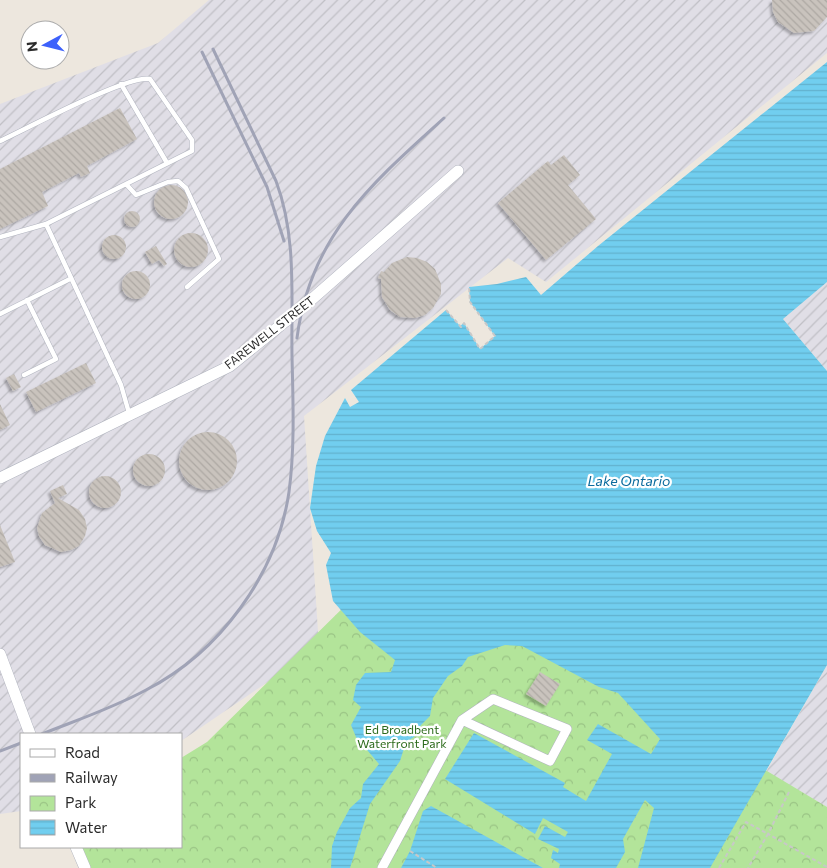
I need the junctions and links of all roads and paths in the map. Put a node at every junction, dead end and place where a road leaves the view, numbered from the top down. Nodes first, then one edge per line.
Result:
1 (121, 84) junction
2 (0, 141) edge
3 (167, 163) junction
4 (458, 171) dead end
5 (126, 184) junction
6 (46, 224) junction
7 (0, 237) edge
8 (70, 280) junction
9 (187, 287) dead end
10 (469, 287) dead end
11 (28, 300) junction
12 (446, 310) dead end
13 (0, 314) edge
14 (24, 375) dead end
15 (130, 414) junction
16 (0, 478) edge
17 (0, 654) edge
18 (462, 720) junction
19 (30, 733) edge
20 (789, 792) dead end
21 (768, 834) junction
22 (76, 848) edge
23 (410, 851) dead end
24 (827, 867) edge
25 (85, 868) edge
26 (382, 868) edge
27 (437, 868) edge
28 (719, 868) edge
29 (748, 868) edge

1 - 2 lane
1 - 3 lane
1 - 3 lane
3 - 5 lane
4 - 15 street, FAREWELL STREET
5 - 6 lane
5 - 9 lane
6 - 7 lane
6 - 8 lane
8 - 11 lane
8 - 15 lane
10 - 12 path
11 - 13 lane
11 - 14 lane
15 - 16 street, FAREWELL STREET
17 - 19 street
18 - 18 street
18 - 26 street
20 - 21 path
21 - 24 path
21 - 28 path
21 - 29 path
22 - 25 street
23 - 27 path

